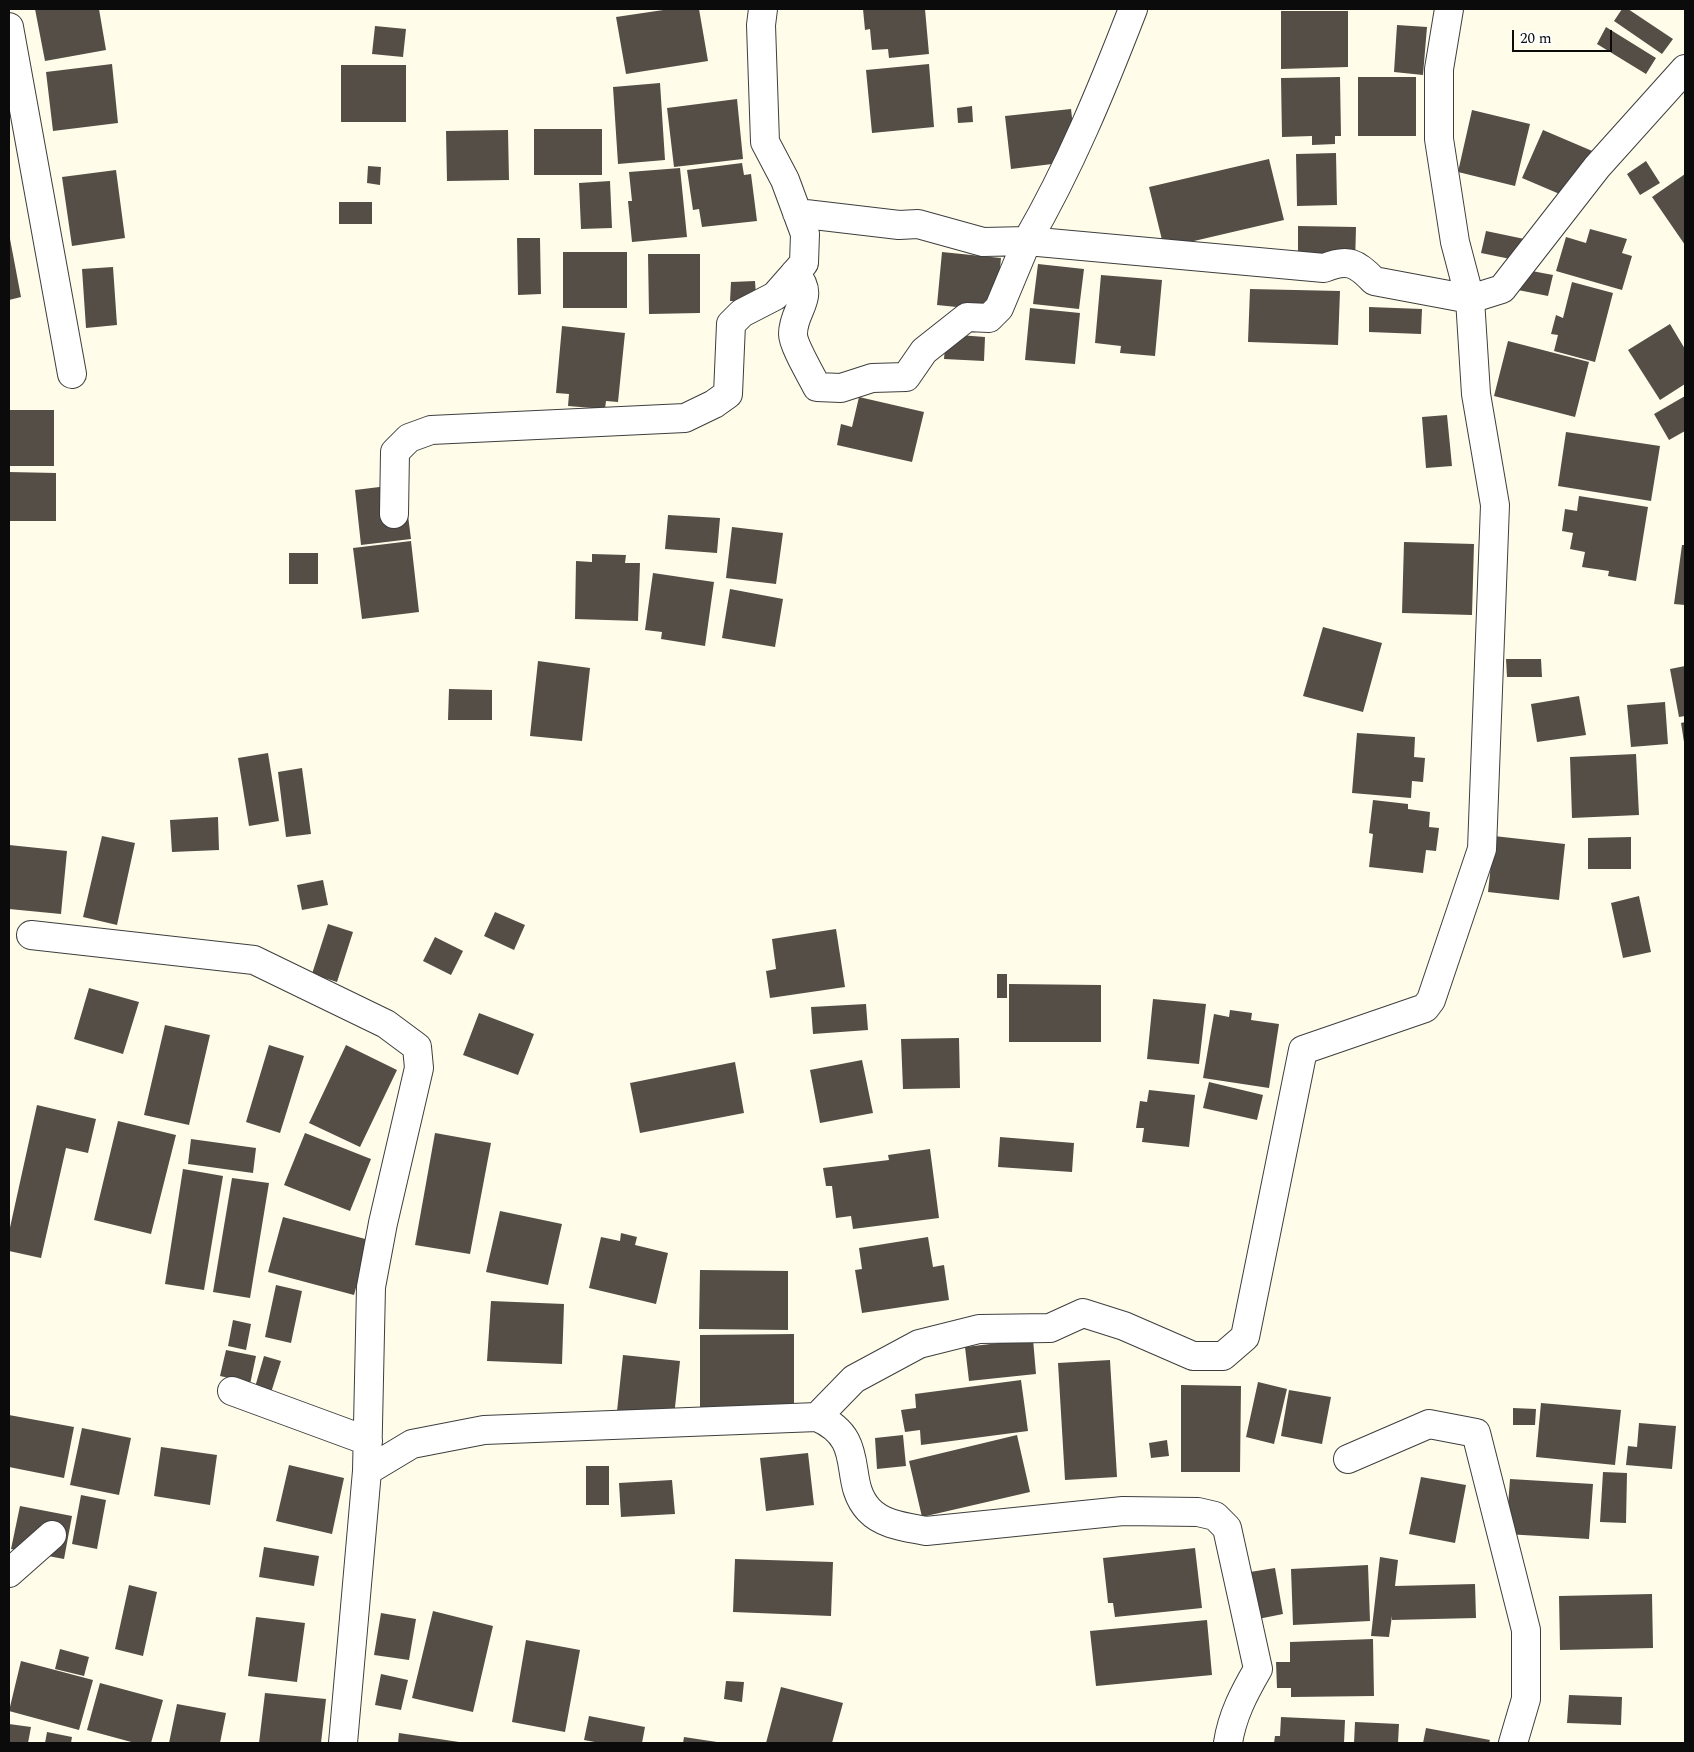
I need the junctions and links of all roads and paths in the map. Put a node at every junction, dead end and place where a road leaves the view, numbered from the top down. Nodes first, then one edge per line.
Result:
1 (763, 9) edge
2 (1133, 9) edge
3 (1448, 9) edge
4 (9, 27) edge
5 (1685, 69) edge
6 (797, 213) junction
7 (1027, 241) junction
8 (795, 273) junction
9 (1470, 299) junction
10 (72, 374) dead end
11 (394, 514) dead end
12 (31, 935) dead end
13 (232, 1391) dead end
14 (817, 1417) junction
15 (368, 1441) junction
16 (1348, 1459) dead end
17 (367, 1471) junction
18 (52, 1536) dead end
19 (9, 1573) edge
20 (343, 1743) edge
21 (1228, 1743) edge
22 (1513, 1743) edge

1 - 6 street
2 - 7 street
3 - 9 street
4 - 10 street
5 - 9 street
6 - 7 street
6 - 8 street
7 - 8 street
7 - 9 street
8 - 11 street
9 - 14 street
12 - 15 street
13 - 15 street
14 - 17 street
14 - 21 street
15 - 17 street
16 - 22 street
17 - 20 street
18 - 19 street

